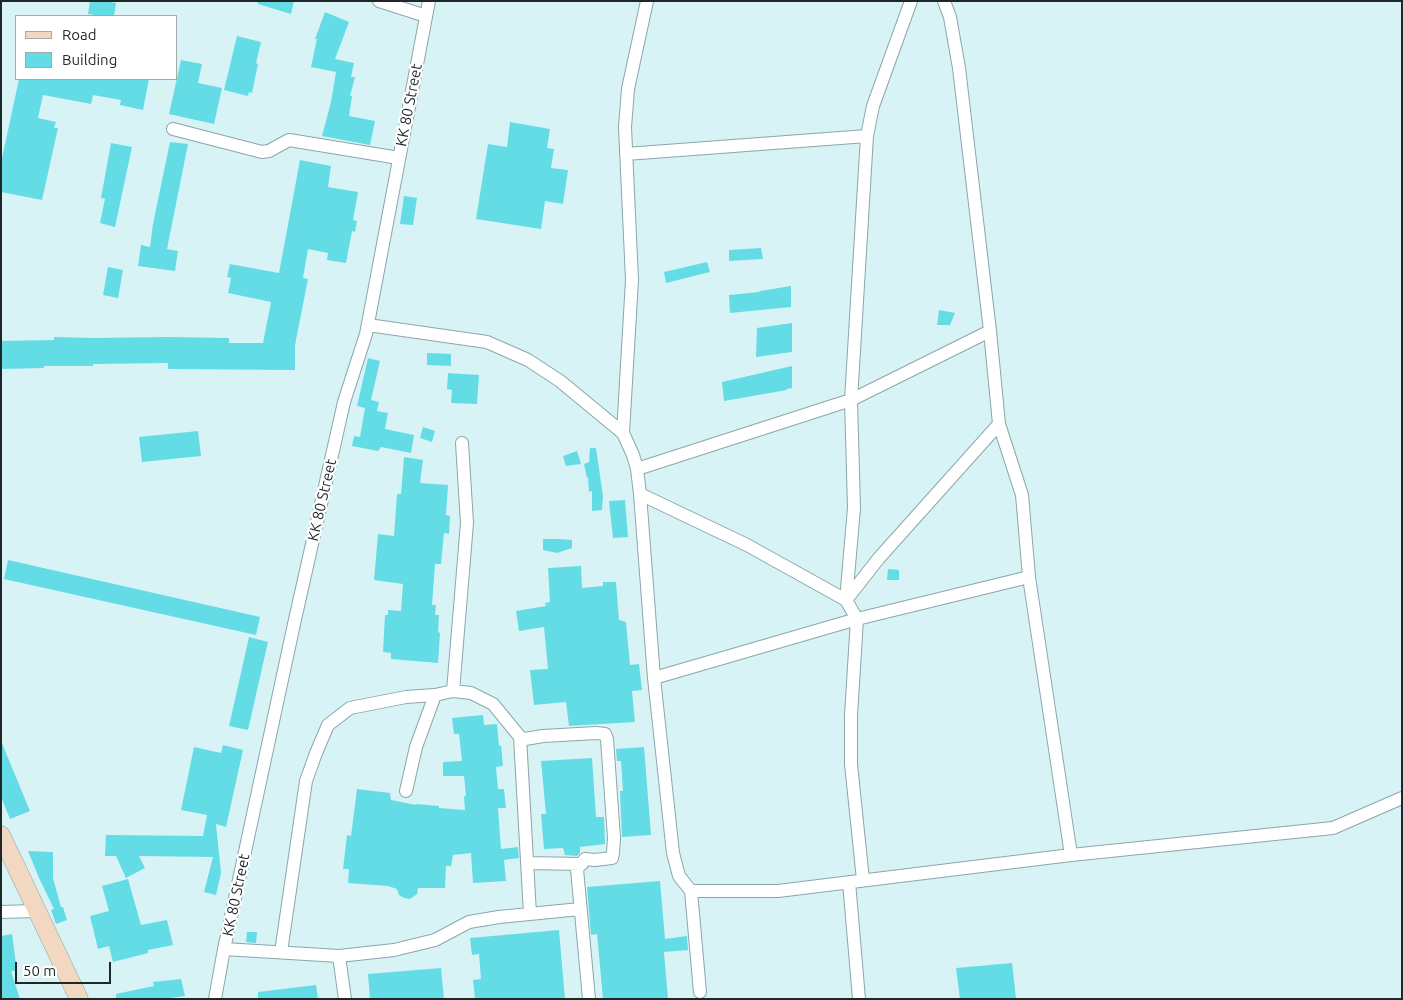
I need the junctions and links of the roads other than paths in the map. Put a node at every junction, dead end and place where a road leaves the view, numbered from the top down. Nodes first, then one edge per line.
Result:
1 (379, 1) edge
2 (429, 1) edge
3 (647, 1) edge
4 (911, 1) edge
5 (944, 1) edge
6 (426, 16) junction
7 (173, 129) dead end
8 (868, 136) junction
9 (626, 154) junction
10 (399, 158) junction
11 (368, 325) junction
12 (990, 331) junction
13 (851, 400) junction
14 (998, 424) junction
15 (623, 434) junction
16 (462, 443) dead end
17 (637, 469) junction
18 (640, 494) junction
19 (1029, 577) junction
20 (846, 600) junction
21 (857, 619) junction
22 (654, 678) junction
23 (453, 691) junction
24 (436, 695) junction
25 (520, 737) junction
26 (406, 792) dead end
27 (1402, 798) edge
28 (1, 835) edge
29 (1071, 854) junction
30 (528, 863) junction
31 (582, 864) junction
32 (863, 880) junction
33 (849, 882) junction
34 (691, 891) junction
35 (580, 909) junction
36 (36, 911) junction
37 (1, 912) edge
38 (530, 914) junction
39 (224, 949) junction
40 (281, 952) junction
41 (339, 956) junction
42 (700, 992) dead end
43 (79, 999) edge
44 (215, 999) edge
45 (344, 999) edge
46 (590, 999) edge
47 (859, 999) edge

1 - 6 street
2 - 6 street, KK 80 Street
3 - 9 street
4 - 8 street
5 - 12 street
6 - 10 street, KK 80 Street
7 - 10 street
8 - 9 street
8 - 13 street
9 - 15 street
10 - 11 street, KK 80 Street
11 - 15 street
11 - 39 street, KK 80 Street
12 - 13 street
12 - 14 street
13 - 17 street
13 - 20 street
14 - 19 street
14 - 20 street
15 - 17 street
16 - 23 street
17 - 18 street
18 - 20 street
18 - 22 street
19 - 21 street
19 - 29 street
20 - 21 street
21 - 22 street
21 - 32 street
22 - 34 street
23 - 24 street
23 - 25 street
24 - 26 street
24 - 40 street
25 - 30 street
25 - 31 street
27 - 29 street
28 - 36 street
29 - 32 street
30 - 31 street
30 - 38 street
31 - 35 street
32 - 33 street
33 - 34 street
33 - 47 street
34 - 42 street
35 - 38 street
35 - 46 street
36 - 37 street
36 - 43 street
38 - 41 street
39 - 40 street
39 - 44 street, KK 80 Street
40 - 41 street
41 - 45 street

